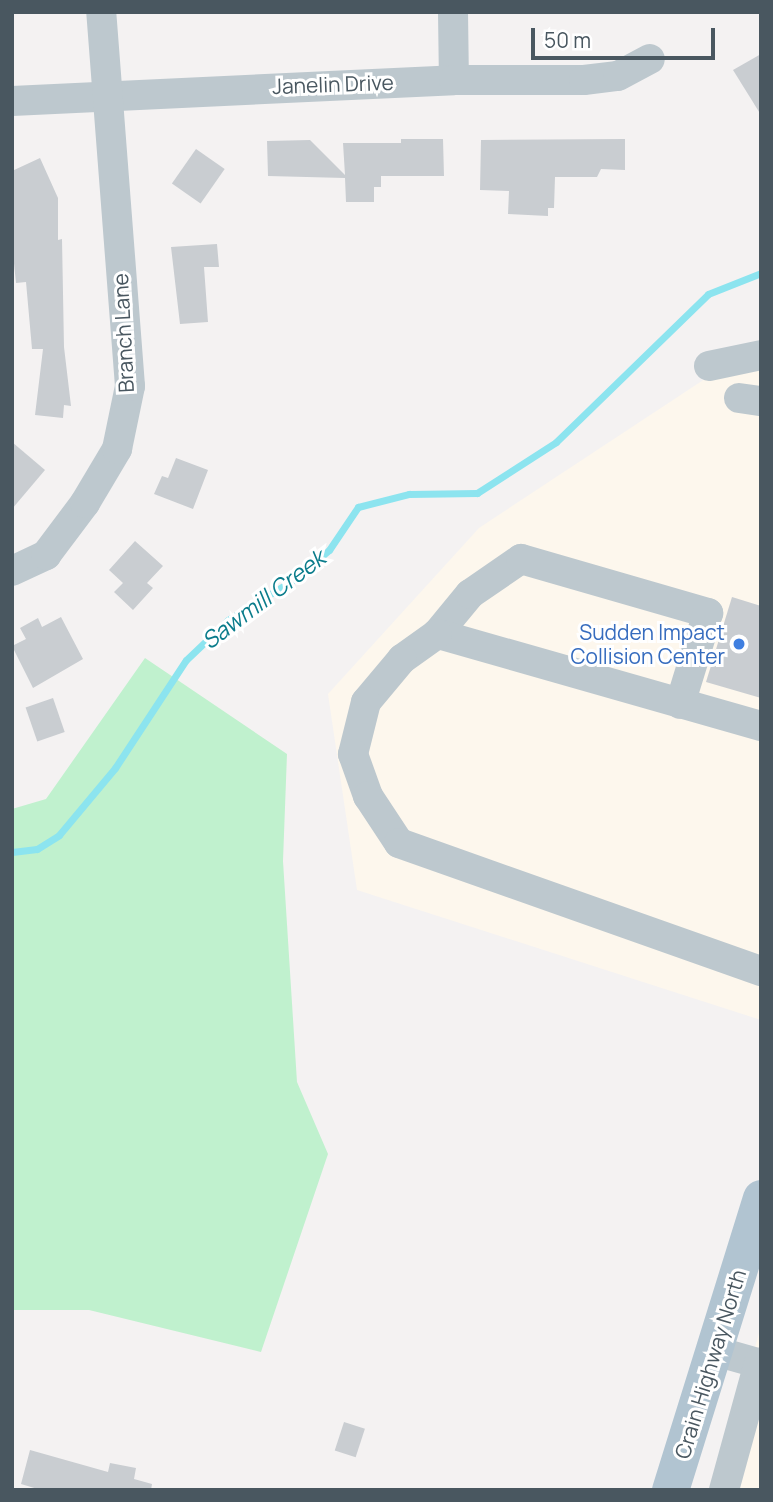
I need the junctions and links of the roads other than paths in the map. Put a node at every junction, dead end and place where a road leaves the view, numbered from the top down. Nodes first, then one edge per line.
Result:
1 (101, 12) edge
2 (453, 12) edge
3 (650, 59) dead end
4 (454, 80) junction
5 (106, 93) junction
6 (12, 101) edge
7 (761, 355) edge
8 (709, 366) dead end
9 (12, 571) edge
10 (436, 634) junction
11 (680, 704) junction
12 (761, 726) edge
13 (760, 967) edge
14 (761, 1198) edge
15 (715, 1351) junction
16 (760, 1363) edge
17 (670, 1490) edge
18 (724, 1490) edge

1 - 5 street, Branch Lane
2 - 4 street
3 - 4 street, Janelin Drive
4 - 5 street, Janelin Drive
5 - 6 street, Janelin Drive
5 - 9 street, Branch Lane
7 - 8 street
10 - 11 street
10 - 11 street
10 - 13 street
11 - 12 street
14 - 15 main road, Crain Highway North
15 - 16 street
15 - 17 main road, Crain Highway North
16 - 18 street

